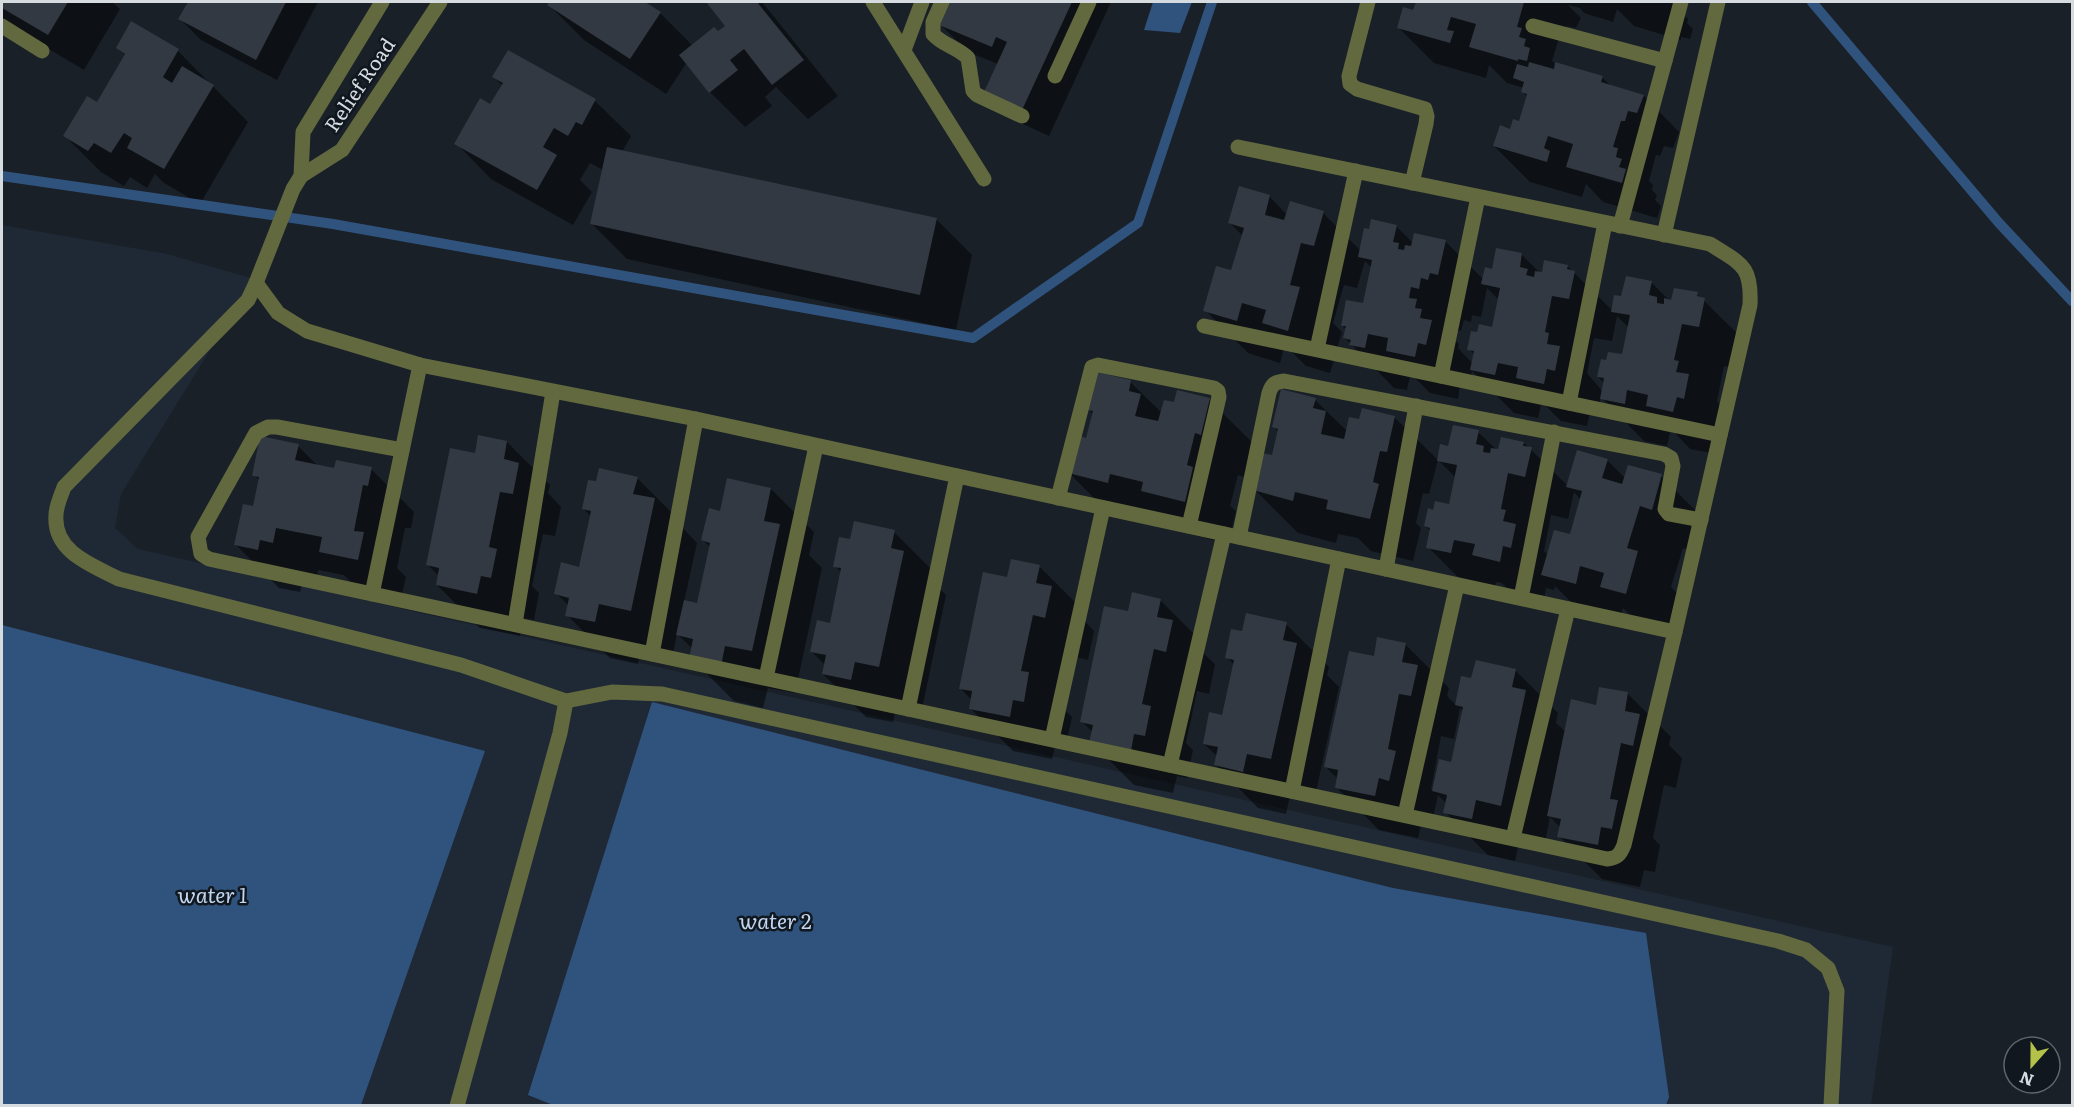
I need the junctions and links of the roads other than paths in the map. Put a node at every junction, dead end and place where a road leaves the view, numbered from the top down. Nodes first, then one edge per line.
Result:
1 (382, 2) edge
2 (873, 2) edge
3 (922, 2) edge
4 (942, 2) edge
5 (1089, 2) edge
6 (1368, 2) edge
7 (1681, 2) edge
8 (1718, 2) edge
9 (433, 4) edge
10 (1533, 26) dead end
11 (2, 27) edge
12 (904, 50) junction
13 (42, 51) dead end
14 (1665, 61) junction
15 (1055, 76) dead end
16 (1022, 116) dead end
17 (1238, 147) dead end
18 (1356, 171) junction
19 (984, 179) dead end
20 (297, 183) junction
21 (1412, 183) junction
22 (1478, 197) junction
23 (1613, 224) junction
24 (1664, 235) junction
25 (256, 283) junction
26 (1204, 326) dead end
27 (1317, 349) junction
28 (420, 365) junction
29 (1441, 376) junction
30 (552, 392) junction
31 (1569, 403) junction
32 (1416, 406) junction
33 (696, 419) junction
34 (1554, 432) junction
35 (1720, 435) junction
36 (816, 446) junction
37 (402, 450) junction
38 (957, 476) junction
39 (1058, 498) junction
40 (1103, 508) junction
41 (1701, 520) junction
42 (1189, 526) junction
43 (1232, 536) junction
44 (1339, 559) junction
45 (1386, 569) junction
46 (1457, 585) junction
47 (372, 594) junction
48 (1521, 598) junction
49 (1568, 609) junction
50 (515, 624) junction
51 (1675, 632) junction
52 (652, 654) junction
53 (765, 678) junction
54 (566, 701) junction
55 (908, 709) junction
56 (1052, 740) junction
57 (1170, 765) junction
58 (1292, 791) junction
59 (1405, 815) junction
60 (1514, 838) junction
61 (457, 1106) edge
62 (1831, 1106) edge

1 - 20 street
2 - 12 street
3 - 12 street
4 - 16 street
5 - 15 street
6 - 21 street
7 - 14 street
8 - 24 street
9 - 20 street, Relief Road
10 - 14 street
11 - 13 street
12 - 19 street
14 - 23 street
17 - 18 street
18 - 21 street
18 - 27 street
20 - 25 street
21 - 22 street
22 - 23 street
22 - 29 street
23 - 24 street
23 - 31 street
24 - 35 street
25 - 28 street
25 - 54 street
26 - 27 street
27 - 29 street
28 - 30 street
28 - 37 street
29 - 31 street
30 - 33 street
30 - 50 street
31 - 35 street
32 - 34 street
32 - 43 street
32 - 45 street
33 - 36 street
33 - 52 street
34 - 41 street
34 - 48 street
35 - 41 street
36 - 38 street
36 - 53 street
37 - 47 street
37 - 47 street
38 - 39 street
38 - 55 street
39 - 40 street
39 - 42 street
40 - 42 street
40 - 56 street
41 - 51 street
42 - 43 street
43 - 44 street
43 - 57 street
44 - 45 street
44 - 58 street
45 - 46 street
46 - 48 street
46 - 59 street
47 - 50 street
48 - 49 street
49 - 51 street
49 - 60 street
50 - 52 street
51 - 60 street
52 - 53 street
53 - 55 street
54 - 61 street
54 - 62 street
55 - 56 street
56 - 57 street
57 - 58 street
58 - 59 street
59 - 60 street

